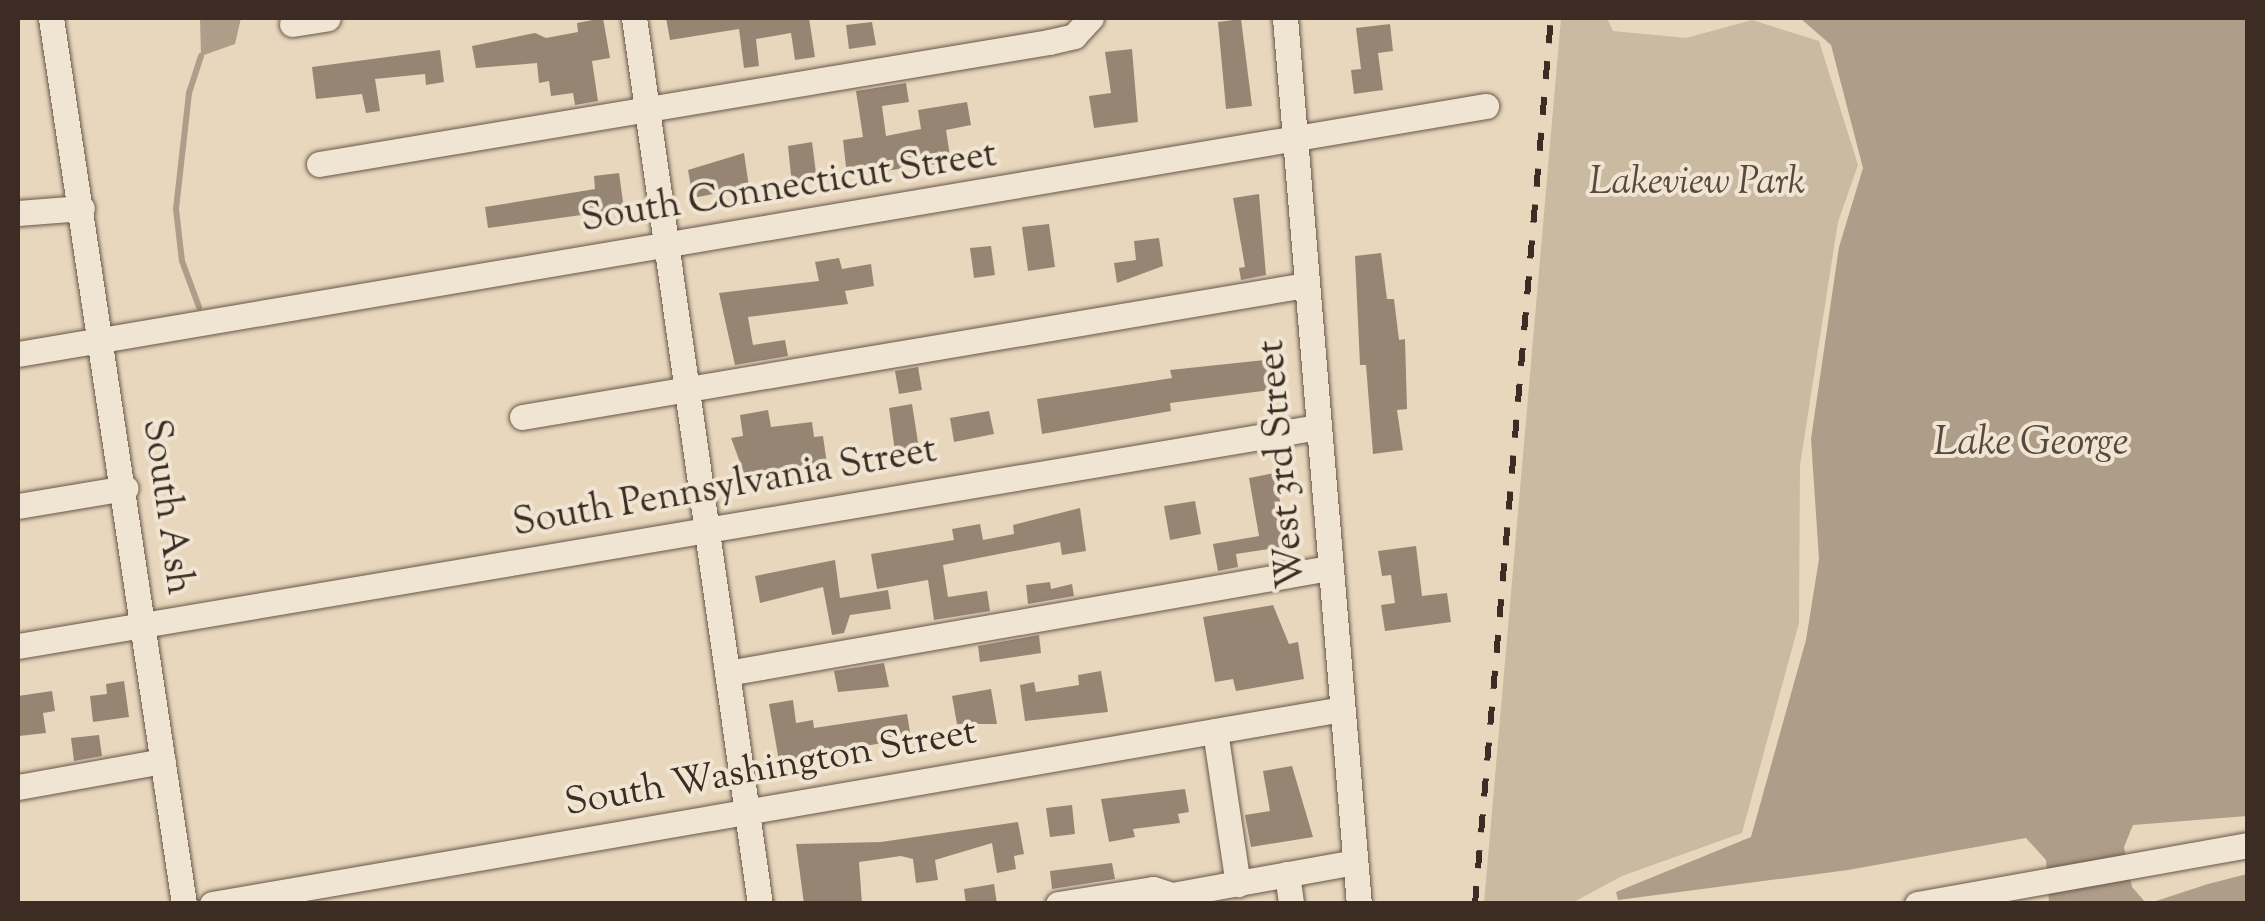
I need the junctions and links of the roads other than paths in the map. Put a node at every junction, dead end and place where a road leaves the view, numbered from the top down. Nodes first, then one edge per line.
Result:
1 (51, 18) edge
2 (328, 18) edge
3 (634, 18) edge
4 (1091, 18) edge
5 (1285, 18) edge
6 (292, 24) dead end
7 (1486, 106) dead end
8 (647, 108) junction
9 (1296, 142) junction
10 (320, 164) dead end
11 (82, 208) junction
12 (18, 213) edge
13 (666, 249) junction
14 (1306, 285) junction
15 (104, 339) junction
16 (18, 354) edge
17 (687, 390) junction
18 (522, 417) dead end
19 (1319, 427) junction
20 (124, 488) junction
21 (18, 506) edge
22 (706, 531) junction
23 (1330, 568) junction
24 (144, 624) junction
25 (18, 646) edge
26 (727, 673) junction
27 (1342, 709) junction
28 (1216, 731) junction
29 (164, 762) junction
30 (18, 787) edge
31 (747, 812) junction
32 (2248, 845) edge
33 (1355, 862) junction
34 (1287, 874) junction
35 (1231, 891) edge
36 (1172, 899) edge
37 (184, 904) edge
38 (212, 904) edge
39 (760, 904) edge
40 (1058, 904) edge
41 (1291, 904) edge
42 (1358, 904) edge
43 (1917, 904) edge

1 - 11 street, South Ash
2 - 6 street
3 - 8 street
4 - 8 street
5 - 9 street, West 3rd Street
7 - 9 street, South Connecticut Street
8 - 10 street
8 - 13 street
9 - 13 street, South Connecticut Street
9 - 14 street, West 3rd Street
11 - 12 street
11 - 15 street, South Ash
13 - 15 street, South Connecticut Street
13 - 17 street
14 - 17 street
14 - 19 street, West 3rd Street
15 - 16 street, South Connecticut Street
15 - 20 street, South Ash
17 - 18 street
17 - 22 street
19 - 22 street, South Pennsylvania Street
19 - 23 street, West 3rd Street
20 - 21 street
20 - 24 street, South Ash
22 - 24 street, South Pennsylvania Street
22 - 26 street
23 - 26 street
23 - 27 street, West 3rd Street
24 - 25 street, South Pennsylvania Street
24 - 29 street, South Ash
26 - 31 street
27 - 28 street, South Washington Street
27 - 33 street, West 3rd Street
28 - 31 street, South Washington Street
28 - 35 street
29 - 30 street
29 - 37 street, South Ash
31 - 38 street, South Washington Street
31 - 39 street
32 - 43 street
33 - 34 street
33 - 42 street, West 3rd Street
34 - 35 street
34 - 41 street
35 - 36 street
36 - 40 street

